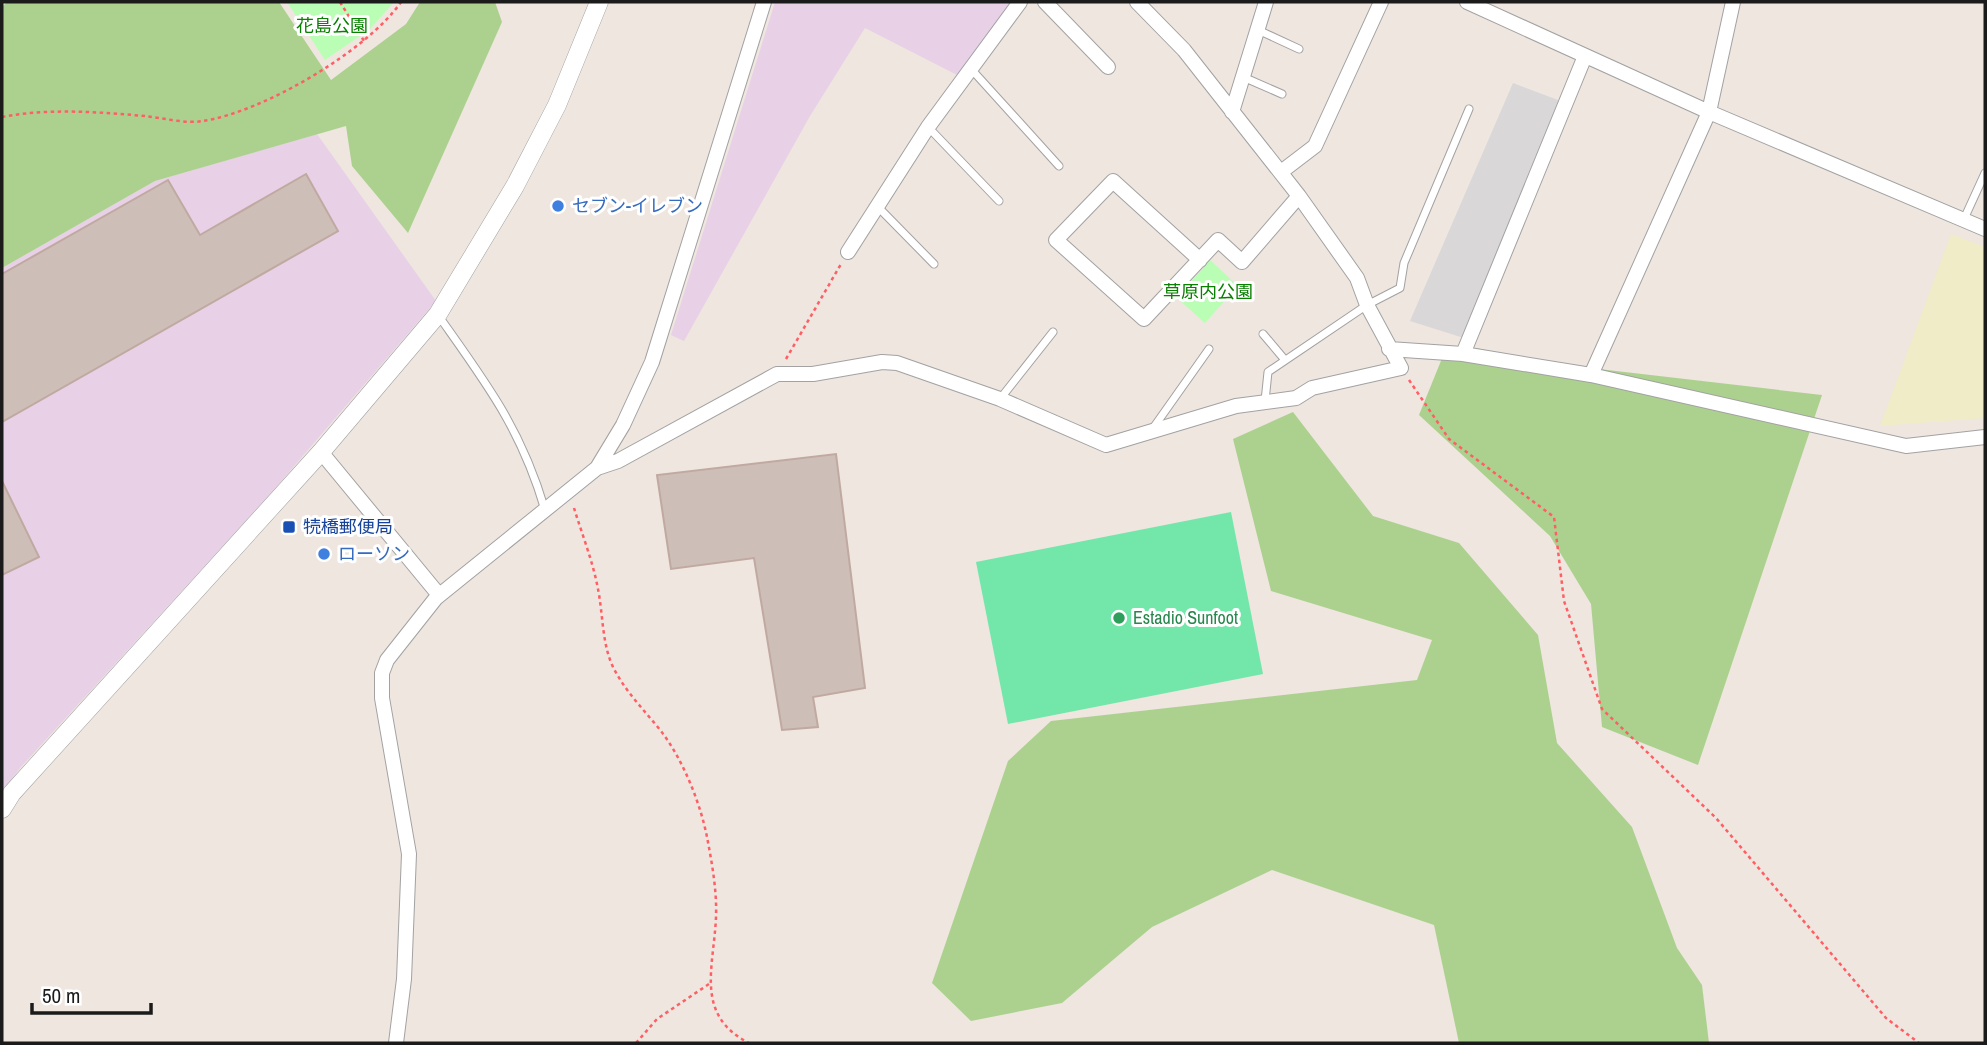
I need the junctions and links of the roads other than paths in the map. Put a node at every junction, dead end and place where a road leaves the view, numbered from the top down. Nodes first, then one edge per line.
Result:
1 (599, 2) edge
2 (764, 2) edge
3 (1020, 2) edge
4 (1045, 2) edge
5 (1137, 2) edge
6 (1266, 2) edge
7 (1381, 2) edge
8 (1467, 2) edge
9 (1733, 2) edge
10 (1257, 30) junction
11 (1299, 49) dead end
12 (1586, 56) junction
13 (1108, 67) dead end
14 (972, 70) junction
15 (1243, 77) junction
16 (1282, 94) dead end
17 (1469, 109) dead end
18 (1232, 112) junction
19 (1709, 112) junction
20 (928, 127) junction
21 (1059, 166) dead end
22 (1281, 172) junction
23 (1985, 173) edge
24 (1299, 195) junction
25 (999, 201) dead end
26 (877, 206) junction
27 (1964, 219) junction
28 (1985, 229) edge
29 (848, 252) road end
30 (1200, 260) junction
31 (934, 264) dead end
32 (1367, 305) junction
33 (438, 314) junction
34 (1053, 332) dead end
35 (1264, 334) dead end
36 (1209, 349) dead end
37 (1389, 349) junction
38 (1463, 354) junction
39 (1286, 360) junction
40 (1591, 375) junction
41 (1000, 399) junction
42 (1265, 401) junction
43 (1150, 431) junction
44 (1985, 437) edge
45 (321, 452) junction
46 (597, 468) junction
47 (545, 510) junction
48 (439, 596) junction
49 (2, 809) edge
50 (396, 1043) edge

1 - 33 street
2 - 46 street
3 - 14 street
4 - 13 street
5 - 18 street
6 - 10 street
7 - 22 street
8 - 12 street
9 - 19 street
10 - 11 lane
10 - 15 street
12 - 19 street
12 - 38 street
14 - 20 street
14 - 21 lane
15 - 16 lane
15 - 18 street
17 - 32 lane
18 - 22 street
19 - 27 street
19 - 40 street
20 - 25 lane
20 - 26 street
22 - 24 street
23 - 27 lane
24 - 30 street
24 - 32 street
26 - 29 street
26 - 31 lane
27 - 28 street
30 - 30 street
32 - 37 street
32 - 39 lane
33 - 45 street
33 - 47 lane
34 - 41 lane
35 - 39 lane
36 - 43 lane
37 - 38 street
37 - 42 street
38 - 40 street
39 - 42 lane
40 - 44 street
41 - 43 street
41 - 46 street
42 - 43 street
45 - 48 street
45 - 49 street
46 - 47 street
47 - 48 street
48 - 50 street

